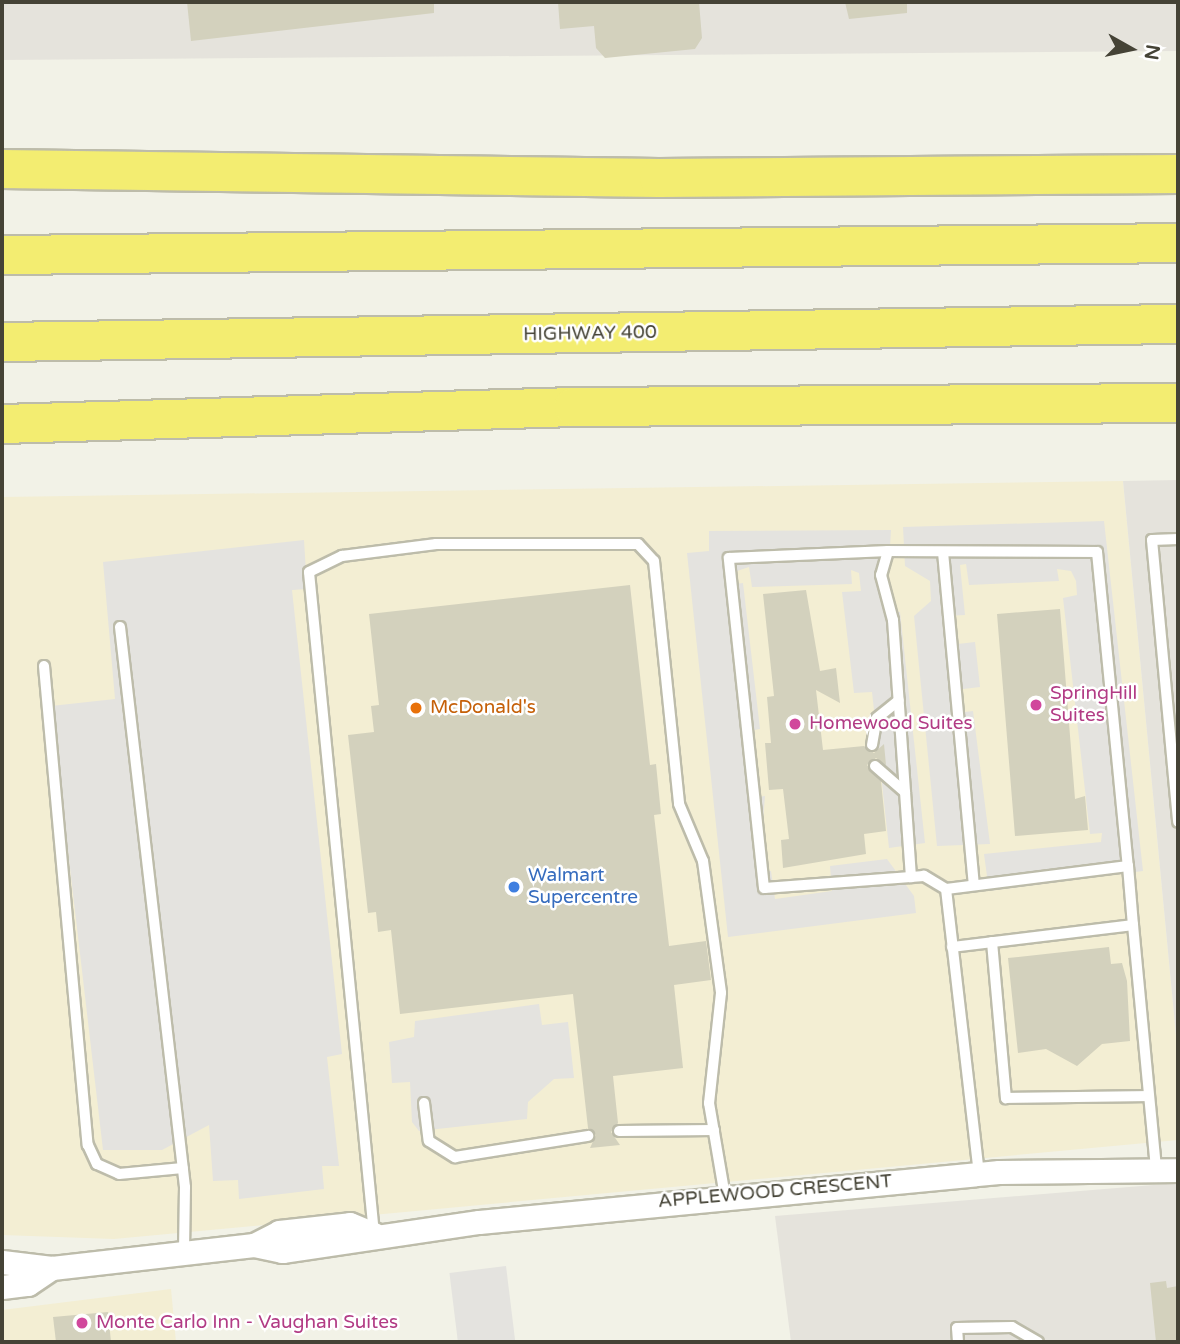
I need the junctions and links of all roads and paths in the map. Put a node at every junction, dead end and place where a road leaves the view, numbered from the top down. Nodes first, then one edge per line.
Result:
1 (7, 169) edge
2 (1178, 174) edge
3 (1178, 243) edge
4 (2, 255) edge
5 (1178, 324) edge
6 (2, 342) edge
7 (1178, 403) edge
8 (2, 424) edge
9 (1178, 538) edge
10 (888, 551) junction
11 (943, 552) junction
12 (120, 627) dead end
13 (44, 666) dead end
14 (899, 701) junction
15 (1178, 703) edge
16 (1166, 705) junction
17 (872, 745) dead end
18 (876, 766) dead end
19 (905, 792) junction
20 (1178, 822) edge
21 (1128, 866) junction
22 (911, 877) junction
23 (974, 885) junction
24 (946, 889) junction
25 (1133, 925) junction
26 (992, 942) junction
27 (952, 947) junction
28 (1147, 1096) junction
29 (424, 1103) dead end
30 (714, 1130) junction
31 (619, 1131) dead end
32 (589, 1136) dead end
33 (183, 1168) junction
34 (1167, 1170) edge
35 (979, 1174) junction
36 (725, 1197) junction
37 (374, 1234) junction
38 (184, 1254) junction
39 (2, 1262) edge
40 (52, 1268) junction
41 (2, 1287) edge
42 (958, 1342) edge
43 (1038, 1342) edge

1 - 2 highway
3 - 4 highway
5 - 6 highway, HIGHWAY 400
7 - 8 highway
9 - 16 lane
10 - 11 lane
10 - 14 lane
10 - 22 lane
11 - 21 lane
11 - 23 lane
12 - 33 lane
13 - 33 lane
14 - 17 lane
14 - 19 lane
15 - 16 lane
16 - 20 lane
18 - 19 lane
19 - 22 lane
21 - 23 lane
21 - 25 lane
22 - 24 lane
23 - 24 lane
24 - 27 lane
25 - 26 lane
25 - 28 lane
26 - 27 lane
26 - 28 lane
27 - 35 lane
28 - 34 lane
29 - 32 lane
30 - 31 lane
30 - 36 lane
30 - 37 lane
33 - 38 lane
34 - 35 street, APPLEWOOD CRESCENT
35 - 36 street, APPLEWOOD CRESCENT
36 - 37 street, APPLEWOOD CRESCENT
37 - 38 street, APPLEWOOD CRESCENT
38 - 40 street, APPLEWOOD CRESCENT
39 - 40 street, APPLEWOOD CRESCENT
40 - 41 street, APPLEWOOD CRESCENT
42 - 43 lane

